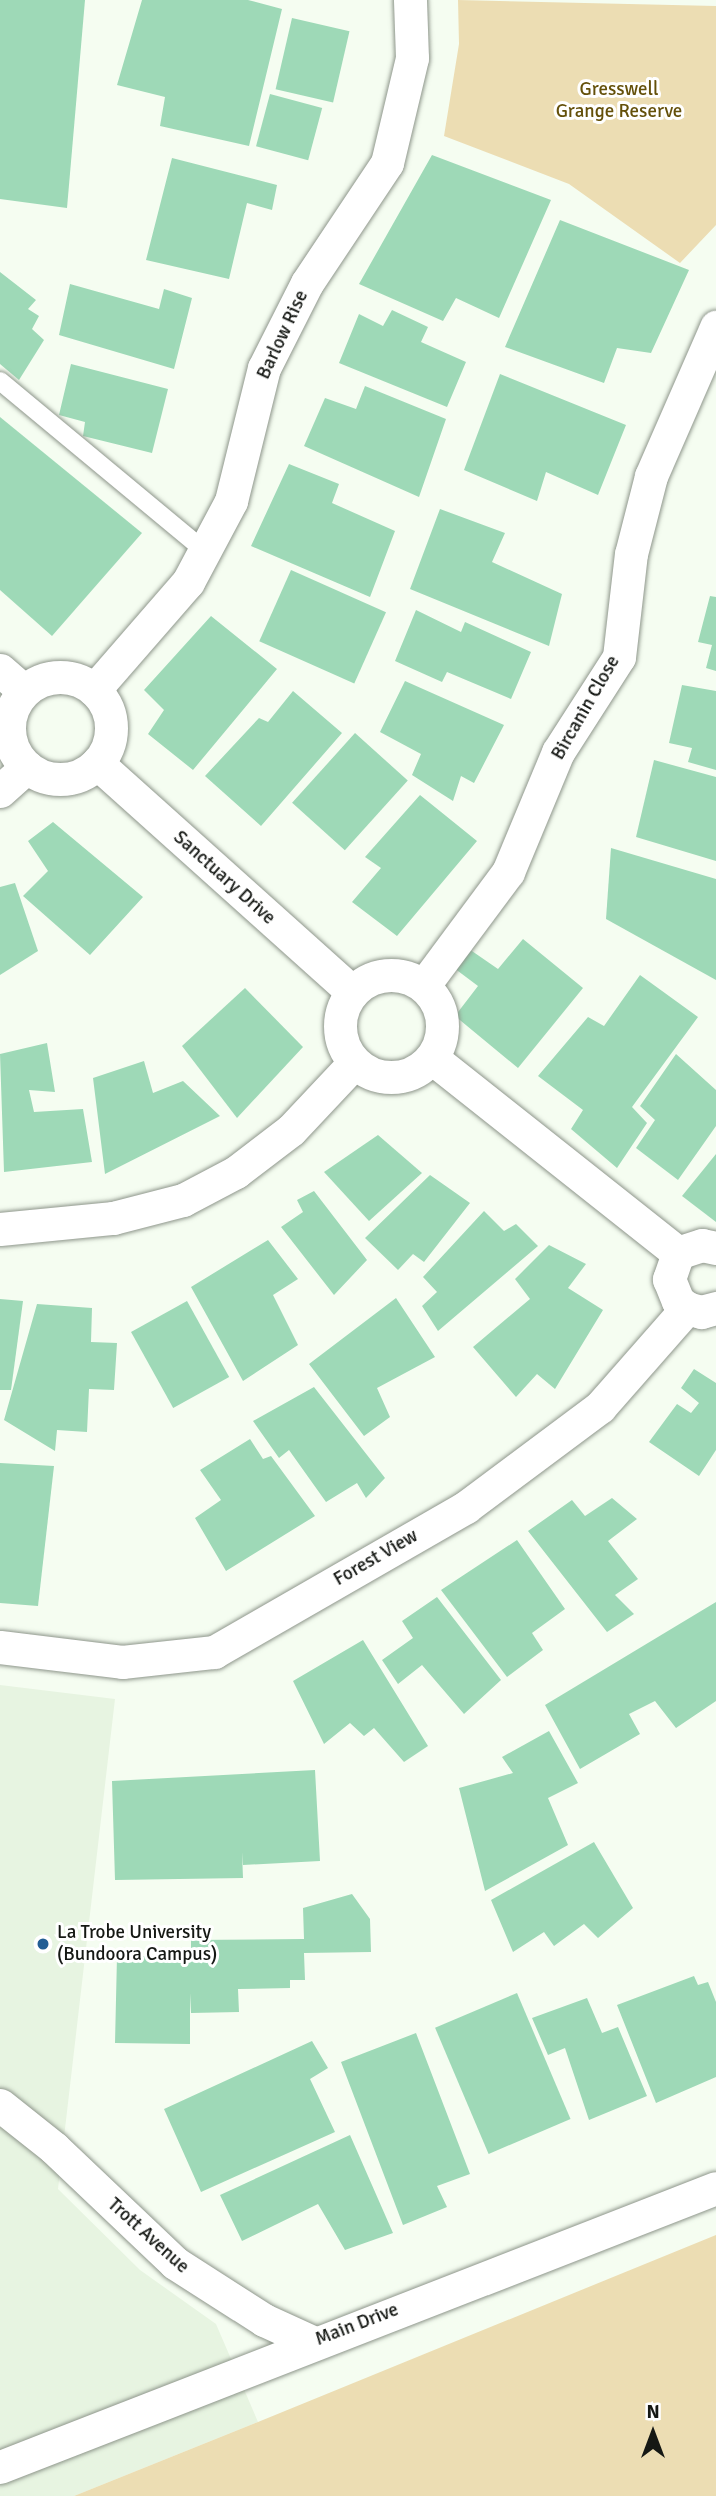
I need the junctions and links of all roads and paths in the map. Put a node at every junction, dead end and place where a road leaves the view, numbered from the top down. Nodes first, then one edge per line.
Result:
1 (410, 0) edge
2 (716, 327) edge
3 (0, 381) edge
4 (205, 551) junction
5 (12, 681) edge
6 (94, 690) junction
7 (97, 763) junction
8 (27, 768) junction
9 (0, 791) edge
10 (424, 985) junction
11 (352, 992) junction
12 (432, 1058) junction
13 (354, 1063) junction
14 (0, 1229) edge
15 (716, 1248) edge
16 (678, 1253) junction
17 (701, 1308) edge
18 (0, 1647) edge
19 (0, 2105) edge
20 (716, 2188) edge
21 (312, 2342) junction
22 (0, 2467) edge

1 - 4 street, Barlow Rise
2 - 10 street, Bircanin Close
3 - 4 lane
4 - 6 street, Barlow Rise
5 - 6 street
5 - 8 street
6 - 7 street
7 - 8 street
7 - 11 street, Sanctuary Drive
8 - 9 street
10 - 11 street
10 - 12 street
11 - 13 street
12 - 13 street
12 - 16 street
13 - 14 street
15 - 16 street
16 - 17 street
17 - 18 street, Forest View
19 - 21 street, Trott Avenue
20 - 21 street, Main Drive
21 - 22 street, Main Drive

